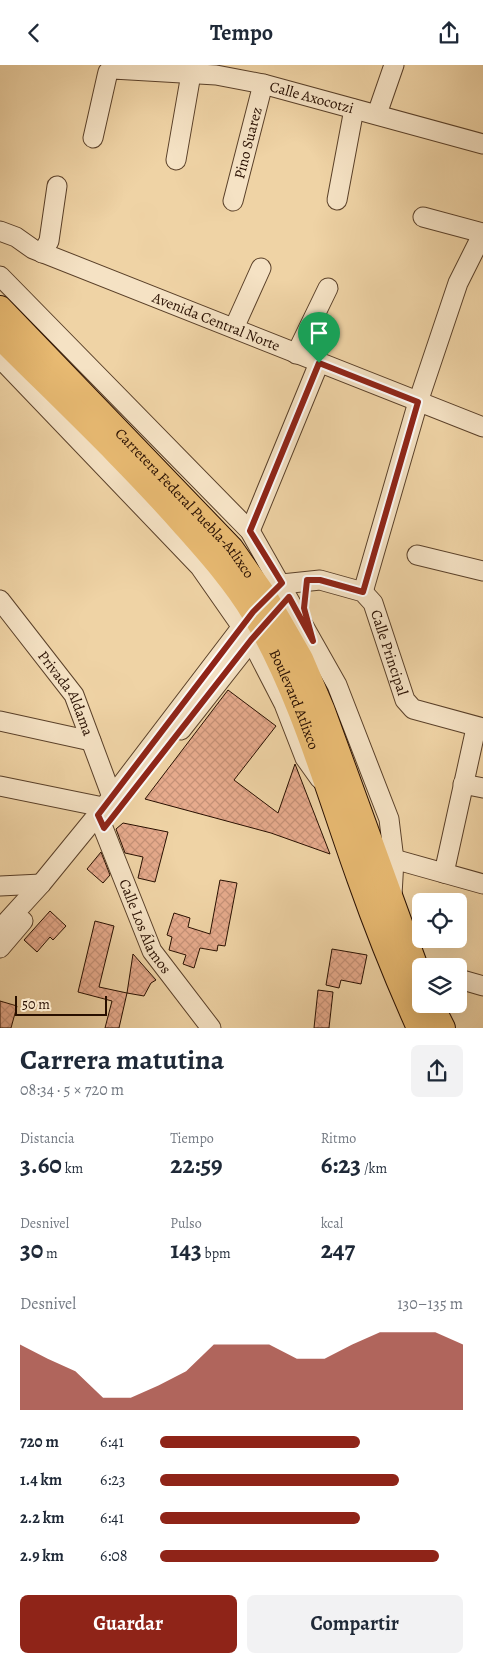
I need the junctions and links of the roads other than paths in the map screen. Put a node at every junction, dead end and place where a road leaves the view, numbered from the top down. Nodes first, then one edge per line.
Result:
1 (394, 65) edge
2 (218, 70) edge
3 (191, 74) junction
4 (263, 84) junction
5 (354, 109) junction
6 (377, 115) junction
7 (93, 138) dead end
8 (483, 144) edge
9 (176, 160) dead end
10 (57, 186) dead end
11 (233, 201) dead end
12 (336, 201) dead end
13 (422, 217) dead end
14 (0, 231) edge
15 (480, 244) edge
16 (0, 245) edge
17 (38, 251) junction
18 (261, 268) dead end
19 (0, 276) edge
20 (328, 288) dead end
21 (0, 308) edge
22 (234, 328) junction
23 (0, 337) edge
24 (296, 354) junction
25 (0, 359) edge
26 (319, 363) junction
27 (418, 402) junction
28 (483, 427) edge
29 (250, 531) junction
30 (417, 555) dead end
31 (483, 571) edge
32 (363, 592) junction
33 (0, 600) edge
34 (272, 606) junction
35 (0, 721) edge
36 (480, 728) edge
37 (91, 741) junction
38 (463, 784) junction
39 (0, 787) edge
40 (483, 788) edge
41 (104, 812) junction
42 (383, 856) junction
43 (444, 873) junction
44 (41, 884) junction
45 (483, 885) edge
46 (0, 886) edge
47 (0, 929) edge
48 (0, 948) edge
49 (414, 958) edge
50 (467, 981) edge
51 (483, 986) edge
52 (436, 1013) edge
53 (211, 1028) edge
54 (419, 1028) edge
55 (443, 1028) edge

1 - 6 street
2 - 3 street, Calle Axocotzi
2 - 4 street, Calle Axocotzi
3 - 7 street, Calle Axocotzi
3 - 9 street
4 - 5 street, Calle Axocotzi
4 - 11 street, Pino Suarez
5 - 6 street, Calle Axocotzi
5 - 12 street
6 - 8 street, Calle Axocotzi
10 - 17 street
13 - 15 street
14 - 17 street, Avenida Central Norte
15 - 27 street
16 - 17 street, Avenida Central Norte
17 - 22 street, Avenida Central Norte
18 - 22 street
19 - 29 street
20 - 24 street
21 - 34 main road, Carretera Federal Puebla-Atlixco
22 - 24 street, Avenida Central Norte
23 - 34 main road, Boulevard Atlixco
24 - 26 street, Avenida Central Norte
25 - 34 street
26 - 27 street, Avenida Central Norte
26 - 29 street
27 - 28 street, Avenida Central Norte
27 - 32 street
29 - 34 street
30 - 31 street
32 - 34 street, Calle Principal
32 - 36 street, Calle Principal
33 - 37 street, Privada Aldama
34 - 41 street
34 - 41 street
34 - 42 main road, Carretera Federal Puebla-Atlixco
34 - 42 street
34 - 54 main road, Boulevard Atlixco
35 - 37 street
36 - 38 street
37 - 41 street, Privada Aldama
38 - 40 street
38 - 43 street
39 - 41 street
41 - 44 street
41 - 48 street
41 - 53 street, Calle Los Álamos
42 - 43 street
42 - 49 main road, Carretera Federal Puebla-Atlixco
43 - 45 street
44 - 46 street
44 - 47 street
50 - 51 street
52 - 55 main road

